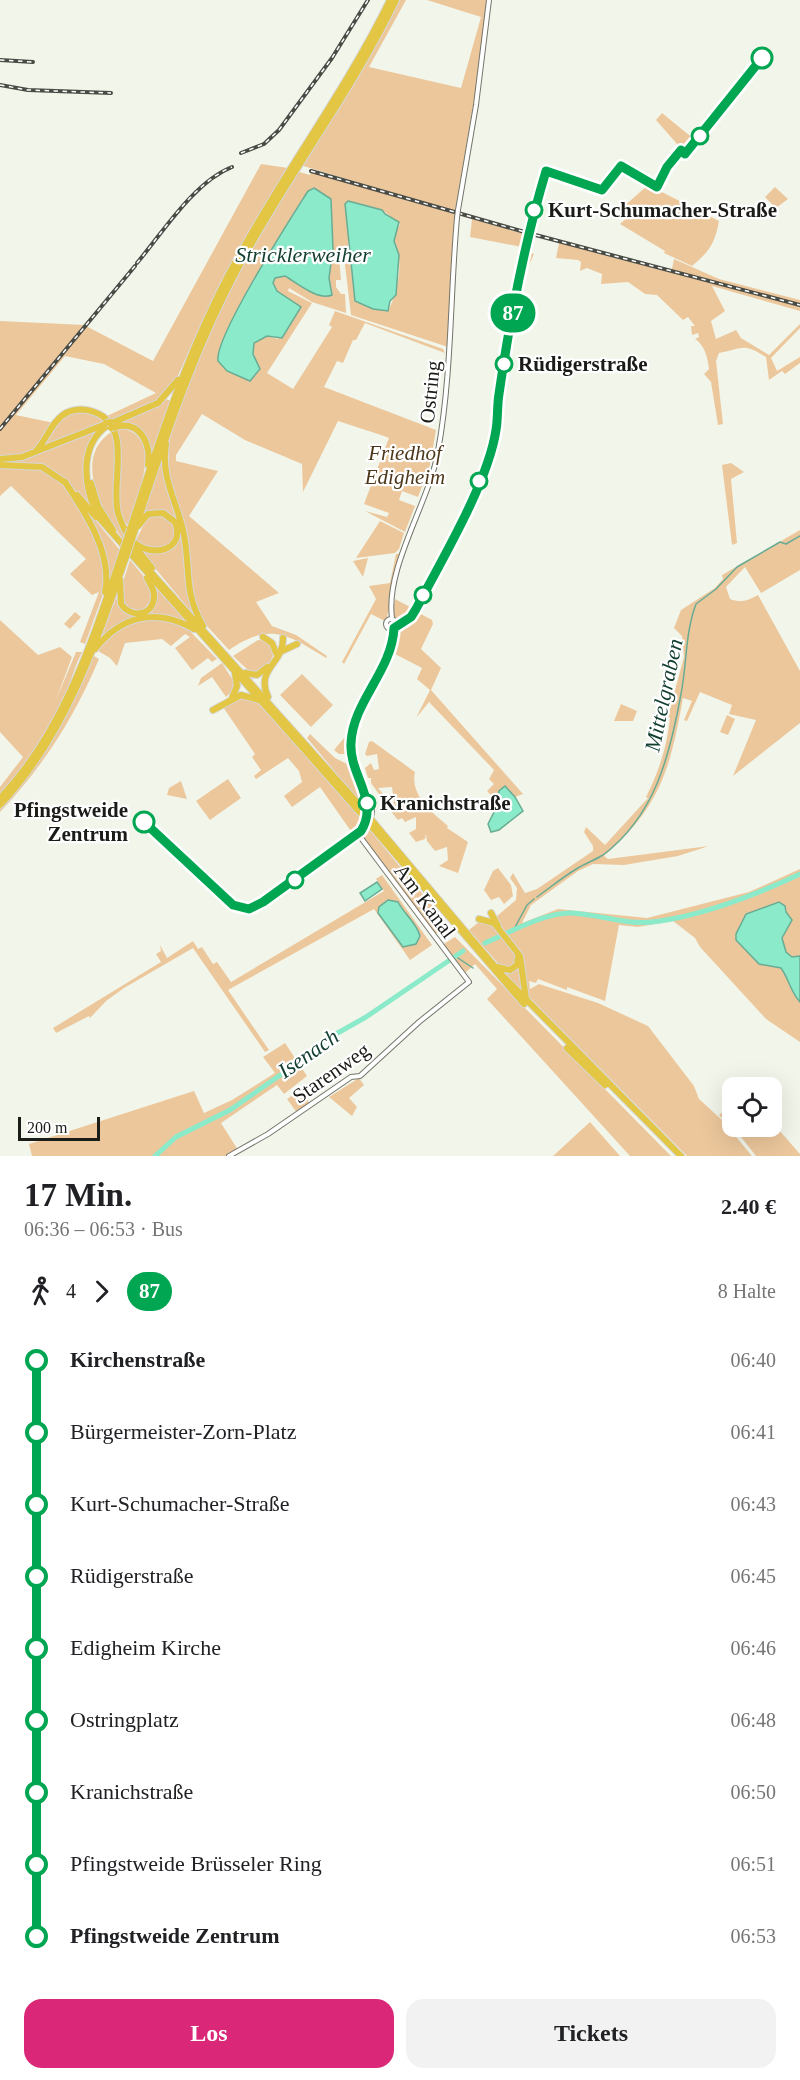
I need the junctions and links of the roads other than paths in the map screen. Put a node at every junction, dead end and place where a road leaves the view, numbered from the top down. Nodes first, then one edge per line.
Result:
1 (390, 0) edge
2 (396, 0) edge
3 (489, 0) edge
4 (298, 160) junction
5 (290, 172) junction
6 (184, 372) junction
7 (176, 401) junction
8 (111, 425) junction
9 (169, 428) junction
10 (35, 452) junction
11 (0, 459) edge
12 (0, 465) edge
13 (148, 474) junction
14 (65, 482) junction
15 (108, 531) junction
16 (131, 531) junction
17 (124, 555) junction
18 (145, 572) junction
19 (120, 574) junction
20 (166, 588) junction
21 (101, 613) junction
22 (390, 619) junction
23 (391, 628) junction
24 (199, 632) junction
25 (207, 634) junction
26 (263, 637) dead end
27 (297, 644) dead end
28 (90, 651) junction
29 (279, 652) junction
30 (232, 668) junction
31 (242, 672) junction
32 (230, 700) junction
33 (262, 701) junction
34 (270, 703) junction
35 (213, 710) dead end
36 (0, 798) edge
37 (0, 805) edge
38 (368, 820) junction
39 (479, 919) dead end
40 (463, 933) junction
41 (518, 953) junction
42 (493, 964) junction
43 (469, 982) joint
44 (528, 1002) junction
45 (674, 1155) edge
46 (229, 1156) edge
47 (681, 1156) edge

1 - 4 highway
2 - 4 highway
3 - 22 street, Ostring, bridge
4 - 5 highway
5 - 6 highway
5 - 7 highway
6 - 7 highway
6 - 8 highway
7 - 9 highway
7 - 13 highway
8 - 10 highway
8 - 13 highway
8 - 15 highway
8 - 20 highway
9 - 16 highway
9 - 25 highway
10 - 11 highway
10 - 16 highway
12 - 14 highway
13 - 16 highway
14 - 15 highway
14 - 21 highway
15 - 18 highway
16 - 16 highway
16 - 17 highway, bridge
16 - 20 highway
17 - 19 highway
17 - 21 highway
18 - 19 highway
18 - 24 highway
19 - 28 highway
20 - 25 highway
21 - 28 highway
22 - 23 street
22 - 23 street
23 - 38 street
24 - 28 highway
24 - 30 highway
25 - 31 highway
26 - 29 highway
27 - 29 highway
28 - 36 highway
28 - 37 highway
29 - 31 highway
29 - 34 highway
30 - 32 highway
30 - 33 highway
31 - 34 highway
32 - 33 highway
32 - 35 highway
33 - 38 highway
34 - 38 highway
38 - 40 highway
38 - 43 street, Am Kanal
39 - 41 highway
40 - 42 highway
40 - 45 highway
41 - 42 highway
41 - 44 highway
42 - 44 highway
43 - 46 street, Starenweg
44 - 47 highway

